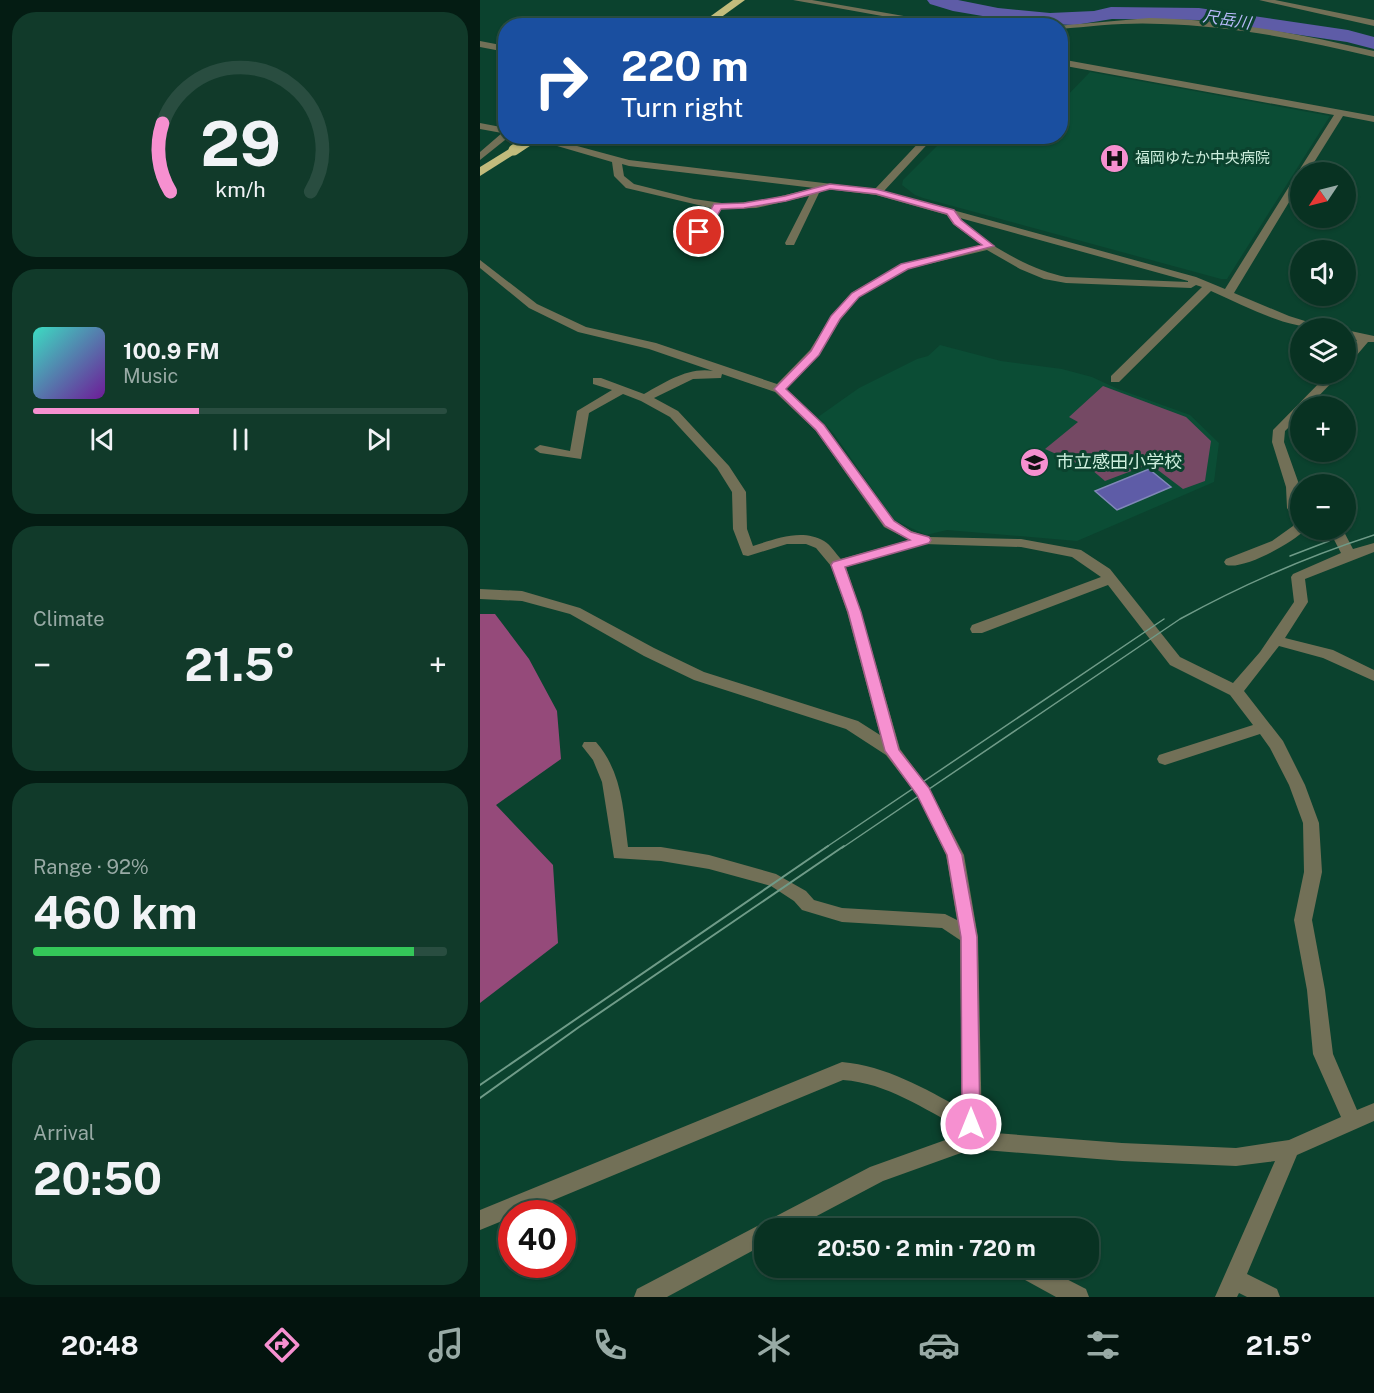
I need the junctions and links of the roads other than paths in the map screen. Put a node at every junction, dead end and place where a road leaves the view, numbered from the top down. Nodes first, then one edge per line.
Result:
1 (740, 0) edge
2 (796, 0) edge
3 (1263, 0) edge
4 (714, 18) edge
5 (907, 18) edge
6 (1374, 23) edge
7 (1068, 25) edge
8 (480, 44) edge
9 (498, 47) edge
10 (1374, 54) edge
11 (1068, 63) edge
12 (1340, 113) junction
13 (1374, 120) edge
14 (480, 126) edge
15 (495, 129) junction
16 (498, 130) edge
17 (480, 136) edge
18 (498, 140) edge
19 (523, 144) edge
20 (569, 144) edge
21 (924, 144) edge
22 (480, 157) edge
23 (617, 160) junction
24 (1309, 162) edge
25 (480, 172) edge
26 (830, 186) junction
27 (814, 191) junction
28 (876, 192) junction
29 (1290, 193) edge
30 (718, 206) junction
31 (951, 212) junction
32 (688, 243) dead end
33 (790, 243) dead end
34 (989, 246) junction
35 (480, 263) edge
36 (1209, 286) junction
37 (1228, 293) junction
38 (1290, 320) edge
39 (1369, 339) edge
40 (1356, 351) edge
41 (1115, 378) dead end
42 (597, 381) dead end
43 (1325, 384) edge
44 (779, 389) junction
45 (621, 390) junction
46 (1313, 396) edge
47 (645, 398) junction
48 (1290, 419) edge
49 (540, 449) dead end
50 (1290, 478) edge
51 (1290, 537) edge
52 (924, 540) junction
53 (1341, 540) edge
54 (1374, 547) edge
55 (1349, 555) junction
56 (1231, 562) dead end
57 (838, 565) junction
58 (1110, 579) junction
59 (480, 594) edge
60 (977, 629) dead end
61 (1275, 640) junction
62 (1374, 676) edge
63 (1235, 691) junction
64 (1264, 727) junction
65 (590, 746) dead end
66 (892, 751) junction
67 (1164, 759) dead end
68 (969, 937) junction
69 (1374, 1112) edge
70 (1353, 1123) junction
71 (971, 1132) junction
72 (1290, 1149) junction
73 (793, 1218) edge
74 (480, 1220) edge
75 (754, 1239) edge
76 (1043, 1278) edge
77 (1230, 1288) edge
78 (645, 1297) edge
79 (1078, 1297) edge
80 (1269, 1297) edge

1 - 4 highway
2 - 5 street
3 - 6 street
7 - 10 street
8 - 9 street
11 - 12 street
12 - 13 street
12 - 24 street
14 - 15 street
15 - 16 street
15 - 17 street
18 - 22 street
19 - 25 highway, bridge
20 - 23 street
21 - 28 street
23 - 26 street
23 - 30 street
26 - 27 street
26 - 28 street
27 - 30 street
27 - 33 street
28 - 31 street
29 - 37 street
30 - 32 street
31 - 34 street
31 - 36 street
34 - 36 street
34 - 44 street
35 - 44 street
36 - 37 street
36 - 41 street
37 - 38 street
39 - 40 street
42 - 45 street
43 - 46 street
44 - 47 street
44 - 52 street
45 - 47 street
45 - 49 street
47 - 57 street
48 - 50 street
51 - 56 street
52 - 57 street
52 - 58 street
53 - 55 street
54 - 55 street
55 - 61 street
57 - 66 street
58 - 60 street
58 - 63 street
59 - 66 street
61 - 62 street
61 - 63 street
63 - 64 street
64 - 67 street
64 - 70 street
65 - 68 street
66 - 68 street
68 - 71 street
69 - 70 street
70 - 72 street
71 - 72 street
71 - 73 street
71 - 74 street
72 - 77 street
75 - 78 street
76 - 79 street
77 - 80 street

